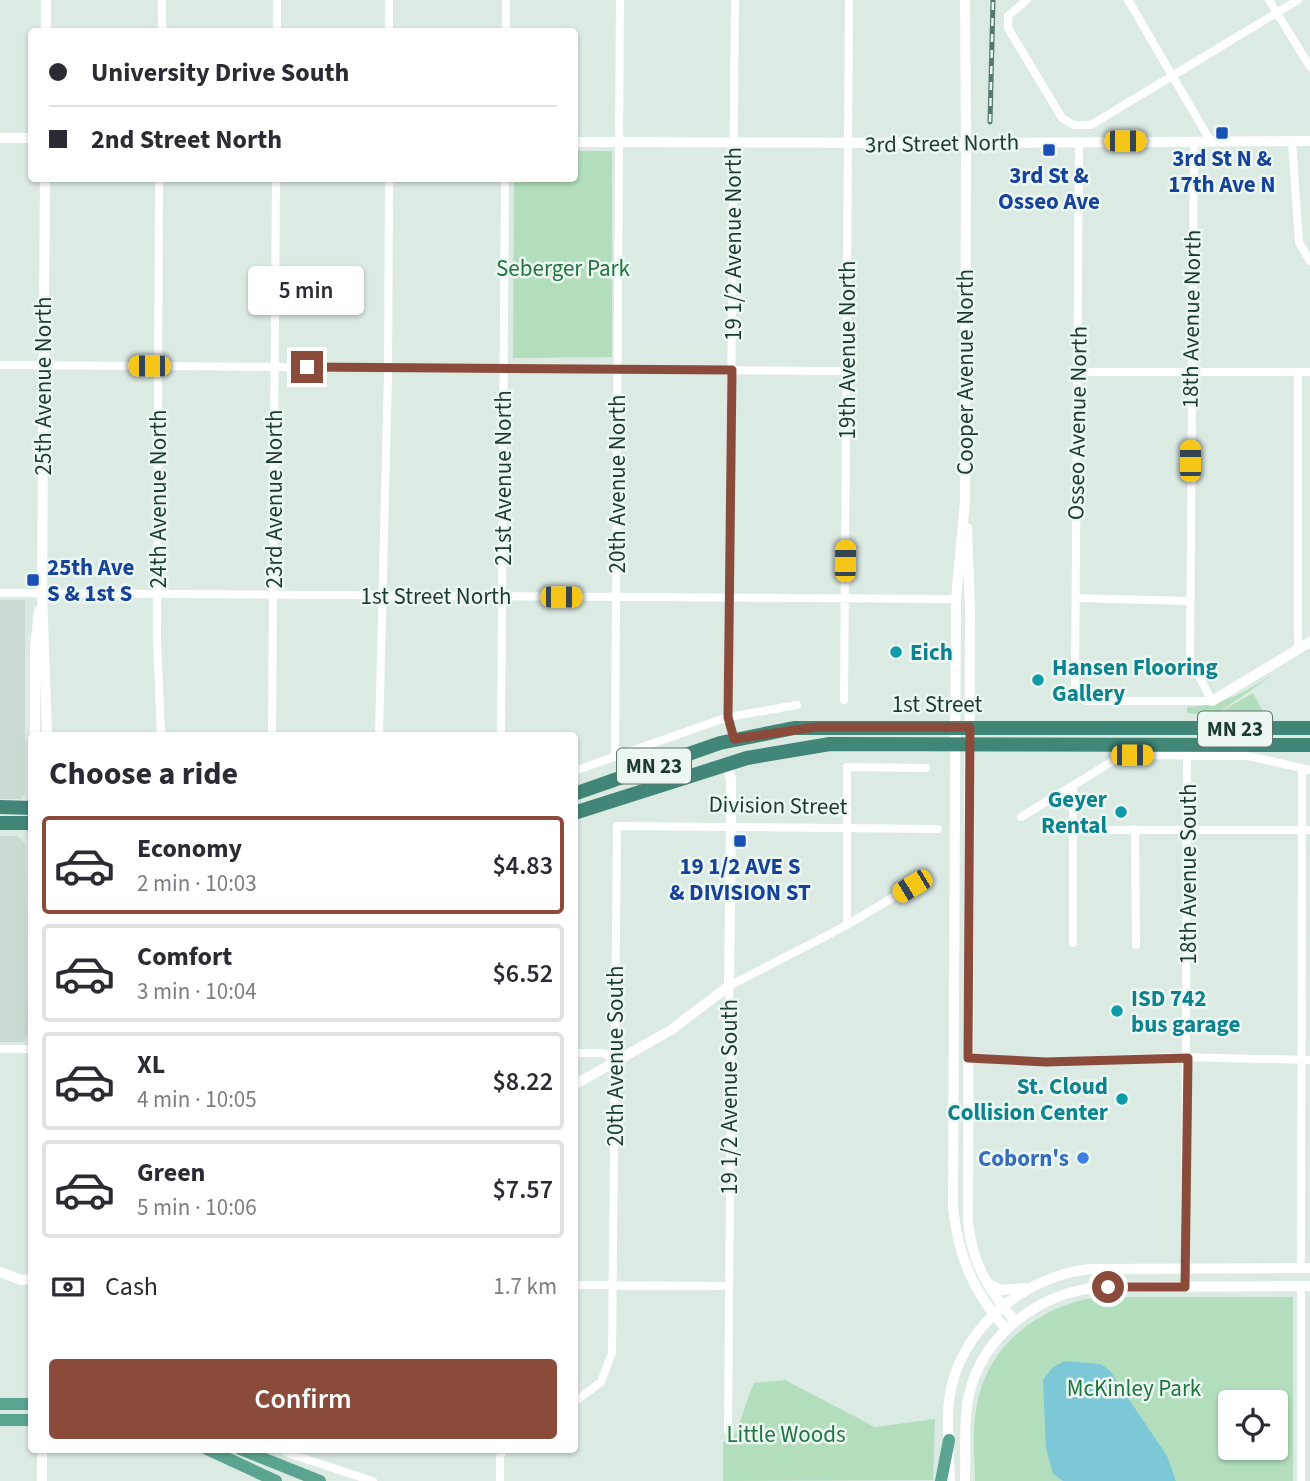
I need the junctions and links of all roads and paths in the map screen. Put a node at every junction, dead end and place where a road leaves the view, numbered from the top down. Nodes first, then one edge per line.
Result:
1 (46, 0) edge
2 (162, 0) edge
3 (277, 0) edge
4 (389, 0) edge
5 (506, 0) edge
6 (620, 0) edge
7 (735, 0) edge
8 (849, 0) edge
9 (965, 0) edge
10 (1027, 0) edge
11 (1128, 0) edge
12 (1269, 0) edge
13 (1298, 0) edge
14 (1277, 13) junction
15 (46, 28) edge
16 (162, 28) edge
17 (277, 28) edge
18 (389, 28) edge
19 (506, 28) edge
20 (1310, 67) edge
21 (1175, 75) junction
22 (0, 138) edge
23 (28, 138) edge
24 (1079, 141) junction
25 (1194, 141) junction
26 (1310, 141) edge
27 (578, 142) edge
28 (620, 142) junction
29 (1211, 142) junction
30 (1292, 142) junction
31 (734, 143) junction
32 (966, 143) junction
33 (848, 144) junction
34 (45, 182) edge
35 (159, 182) edge
36 (276, 182) edge
37 (389, 182) edge
38 (505, 182) edge
39 (1310, 261) edge
40 (0, 365) edge
41 (43, 365) junction
42 (159, 366) junction
43 (275, 367) junction
44 (388, 368) junction
45 (504, 368) junction
46 (618, 369) junction
47 (732, 370) junction
48 (1191, 370) junction
49 (846, 371) junction
50 (1078, 372) junction
51 (1298, 372) junction
52 (1310, 372) edge
53 (965, 501) junction
54 (0, 593) edge
55 (42, 593) junction
56 (158, 594) junction
57 (273, 595) junction
58 (384, 595) junction
59 (502, 596) junction
60 (616, 597) junction
61 (731, 598) junction
62 (845, 598) junction
63 (1076, 598) junction
64 (956, 599) junction
65 (1189, 601) junction
66 (1310, 642) edge
67 (1298, 650) junction
68 (844, 701) dead end
69 (1212, 701) junction
70 (797, 705) dead end
71 (728, 717) junction
72 (963, 727) junction
73 (1310, 728) edge
74 (35, 732) edge
75 (47, 732) edge
76 (161, 732) edge
77 (272, 732) edge
78 (379, 732) edge
79 (501, 732) edge
80 (734, 739) junction
81 (962, 743) junction
82 (1310, 744) edge
83 (1187, 755) junction
84 (615, 757) junction
85 (727, 764) junction
86 (926, 768) dead end
87 (578, 770) edge
88 (1306, 770) edge
89 (1073, 786) junction
90 (578, 793) edge
91 (0, 807) edge
92 (28, 807) edge
93 (578, 812) edge
94 (1021, 817) dead end
95 (0, 823) edge
96 (28, 823) edge
97 (617, 826) joint
98 (731, 827) junction
99 (847, 828) junction
100 (938, 829) dead end
101 (1075, 830) junction
102 (1135, 830) junction
103 (1189, 830) junction
104 (1306, 830) edge
105 (912, 886) dead end
106 (847, 925) junction
107 (1073, 943) dead end
108 (1136, 945) dead end
109 (729, 986) junction
110 (0, 1049) edge
111 (28, 1049) edge
112 (578, 1053) edge
113 (968, 1058) junction
114 (1188, 1058) junction
115 (1306, 1060) edge
116 (615, 1061) junction
117 (578, 1082) edge
118 (1185, 1267) junction
119 (1306, 1268) edge
120 (0, 1272) edge
121 (28, 1279) edge
122 (986, 1282) junction
123 (578, 1284) edge
124 (614, 1285) junction
125 (1034, 1285) junction
126 (728, 1286) junction
127 (1185, 1287) junction
128 (1306, 1287) edge
129 (1003, 1306) junction
130 (993, 1315) junction
131 (1015, 1321) junction
132 (1006, 1329) junction
133 (578, 1399) edge
134 (0, 1404) edge
135 (28, 1404) edge
136 (0, 1420) edge
137 (28, 1420) edge
138 (728, 1430) dead end
139 (949, 1440) junction
140 (42, 1453) edge
141 (216, 1453) edge
142 (254, 1453) edge
143 (287, 1453) edge
144 (502, 1453) edge
145 (42, 1481) edge
146 (276, 1481) edge
147 (320, 1481) edge
148 (373, 1481) edge
149 (500, 1481) edge
150 (941, 1481) edge
151 (950, 1481) edge
152 (965, 1481) edge
153 (1301, 1481) edge

1 - 15 street
2 - 16 street
3 - 17 street
4 - 18 street
5 - 19 street
6 - 28 street, 20th Avenue North
7 - 31 street, 19 1/2 Avenue North
8 - 33 street, 19th Avenue North
9 - 32 street, Cooper Avenue North
10 - 21 street
11 - 21 street
12 - 14 street
13 - 14 street
14 - 20 street
14 - 21 street
21 - 29 street
22 - 23 main road
24 - 25 street, 3rd Street North
24 - 32 street, 3rd Street North
24 - 50 street, Osseo Avenue North
25 - 29 street, 3rd Street North
25 - 48 street, 18th Avenue North
26 - 30 street, 3rd Street North
27 - 28 main road, 3rd Street North
28 - 31 main road, 3rd Street North
28 - 46 street, 20th Avenue North
29 - 30 street, 3rd Street North
30 - 39 street
31 - 33 main road, 3rd Street North
31 - 47 street, 19 1/2 Avenue North
32 - 33 main road, 3rd Street North
32 - 53 main road, Cooper Avenue North
33 - 49 street, 19th Avenue North
34 - 41 street, 25th Avenue North
35 - 42 street, 24th Avenue North
36 - 43 street, 23rd Avenue North
37 - 44 street
38 - 45 street, 21st Avenue North
40 - 41 street
41 - 42 street
41 - 55 street, 25th Avenue North
42 - 43 street
42 - 56 street, 24th Avenue North
43 - 44 street
43 - 57 street, 23rd Avenue North
44 - 45 street
44 - 58 street
45 - 46 street
45 - 59 street, 21st Avenue North
46 - 47 street
46 - 60 street, 20th Avenue North
47 - 49 street
47 - 61 street, 19 1/2 Avenue North
48 - 50 street
48 - 51 street
48 - 65 street, 18th Avenue North
49 - 62 street, 19th Avenue North
50 - 63 street, Osseo Avenue North
51 - 52 street
51 - 67 street
53 - 64 main road, Cooper Avenue North
53 - 72 main road
54 - 55 street, 1st Street North
55 - 56 street, 1st Street North
55 - 74 street, 25th Avenue North
55 - 75 street, 25th Avenue North
56 - 57 street, 1st Street North
56 - 76 street, 24th Avenue North
57 - 58 street, 1st Street North
57 - 77 street, 23rd Avenue North
58 - 59 street, 1st Street North
58 - 78 street
59 - 60 street, 1st Street North
59 - 79 street, 21st Avenue North
60 - 61 street, 1st Street North
60 - 84 street, 20th Avenue North
61 - 62 street, 1st Street North
61 - 71 street, 19 1/2 Avenue North
62 - 64 street, 1st Street North
62 - 68 street, 19th Avenue North
63 - 65 street
63 - 69 street, Osseo Avenue North
64 - 72 main road, Cooper Avenue North
65 - 69 street, 18th Avenue North
66 - 67 street
67 - 69 street
70 - 71 street
71 - 80 street, 19 1/2 Avenue North
71 - 84 street
72 - 73 highway, 1st Street / MN 23
72 - 80 highway, 1st Street / MN 23
72 - 81 main road, Cooper Avenue North
80 - 90 highway, 1st Street / MN 23
81 - 82 highway, 1st Street / MN 23
81 - 85 highway, 1st Street / MN 23
81 - 113 main road
81 - 130 main road
83 - 88 street
83 - 89 street
83 - 103 street, 18th Avenue South
84 - 87 street
85 - 93 highway, 1st Street / MN 23
85 - 98 street, 19 1/2 Avenue South
86 - 99 street
88 - 104 street
89 - 94 street
89 - 101 street
91 - 92 highway
95 - 96 highway
97 - 98 street, Division Street
97 - 116 street, 20th Avenue South
98 - 99 street, Division Street
98 - 109 street, 19 1/2 Avenue South
99 - 100 street, Division Street
99 - 106 street
101 - 102 street
101 - 107 street
102 - 103 street
102 - 108 street
103 - 104 street
103 - 114 street, 18th Avenue South
104 - 115 street
105 - 106 street
106 - 109 street
109 - 116 street
109 - 126 street, 19 1/2 Avenue South
110 - 111 street
112 - 116 street
113 - 114 street
113 - 122 main road
114 - 115 street
114 - 118 street, 18th Avenue South
115 - 119 street
116 - 117 street
116 - 124 street, 20th Avenue South
118 - 119 main road
118 - 125 main road
118 - 127 street, 18th Avenue South
120 - 121 street
122 - 125 main road
122 - 129 main road
123 - 124 street
124 - 126 street
124 - 133 street, 20th Avenue South
125 - 129 main road
126 - 138 street, 19 1/2 Avenue South
127 - 128 main road
127 - 131 main road
128 - 153 street
129 - 130 main road
129 - 131 main road
130 - 132 main road
130 - 139 main road
131 - 132 main road
132 - 152 main road
134 - 135 main road
136 - 137 main road
139 - 150 main road
139 - 151 main road
140 - 145 street
141 - 146 main road
142 - 147 main road
143 - 148 street
144 - 149 street

